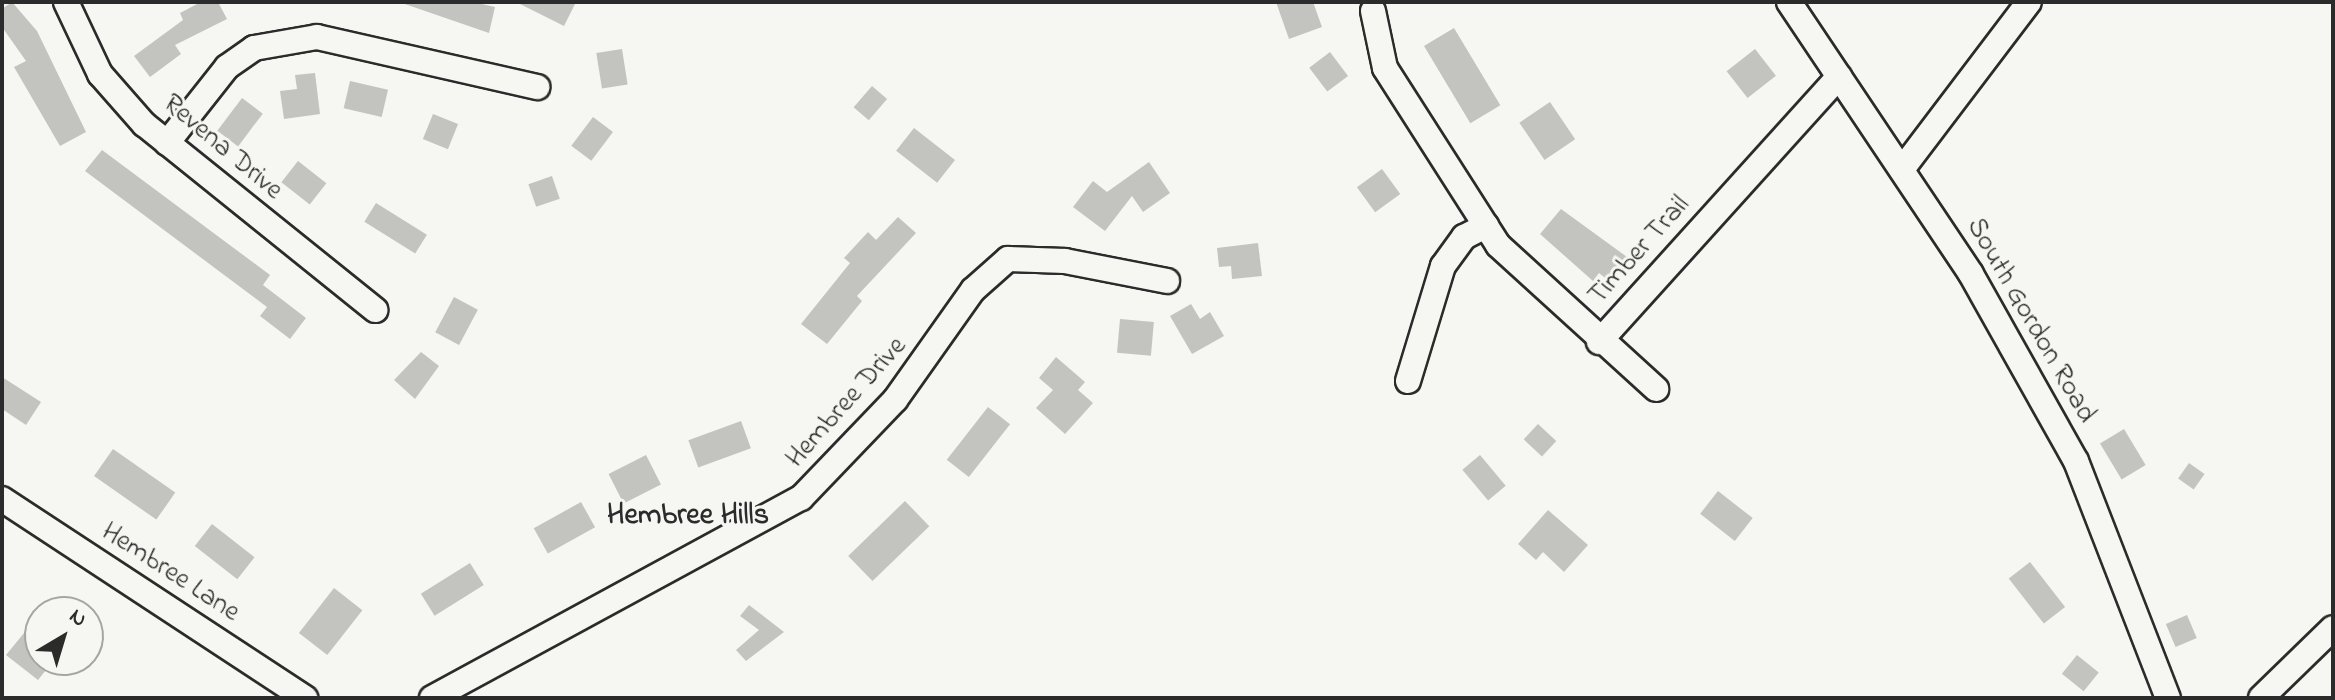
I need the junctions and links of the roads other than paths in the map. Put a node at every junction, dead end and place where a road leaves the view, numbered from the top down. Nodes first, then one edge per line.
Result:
1 (66, 2) edge
2 (1789, 2) edge
3 (2029, 2) edge
4 (1373, 11) dead end
5 (1839, 76) junction
6 (537, 87) dead end
7 (167, 143) junction
8 (1903, 168) junction
9 (1486, 226) junction
10 (1167, 281) dead end
11 (375, 310) dead end
12 (1599, 342) junction
13 (1408, 381) dead end
14 (1656, 389) dead end
15 (2, 499) edge
16 (2333, 628) edge
17 (305, 698) edge
18 (432, 698) edge
19 (2168, 698) edge
20 (2261, 698) edge

1 - 7 street, Revena Drive
2 - 5 street, South Gordon Road
3 - 8 street
4 - 9 street, Timber Trail
5 - 8 street, South Gordon Road
5 - 12 street, Timber Trail
6 - 7 street
7 - 11 street, Revena Drive
8 - 19 street, South Gordon Road
9 - 12 street, Timber Trail
9 - 13 street
10 - 18 street, Hembree Drive
12 - 14 street
15 - 17 street, Hembree Lane
16 - 20 street

